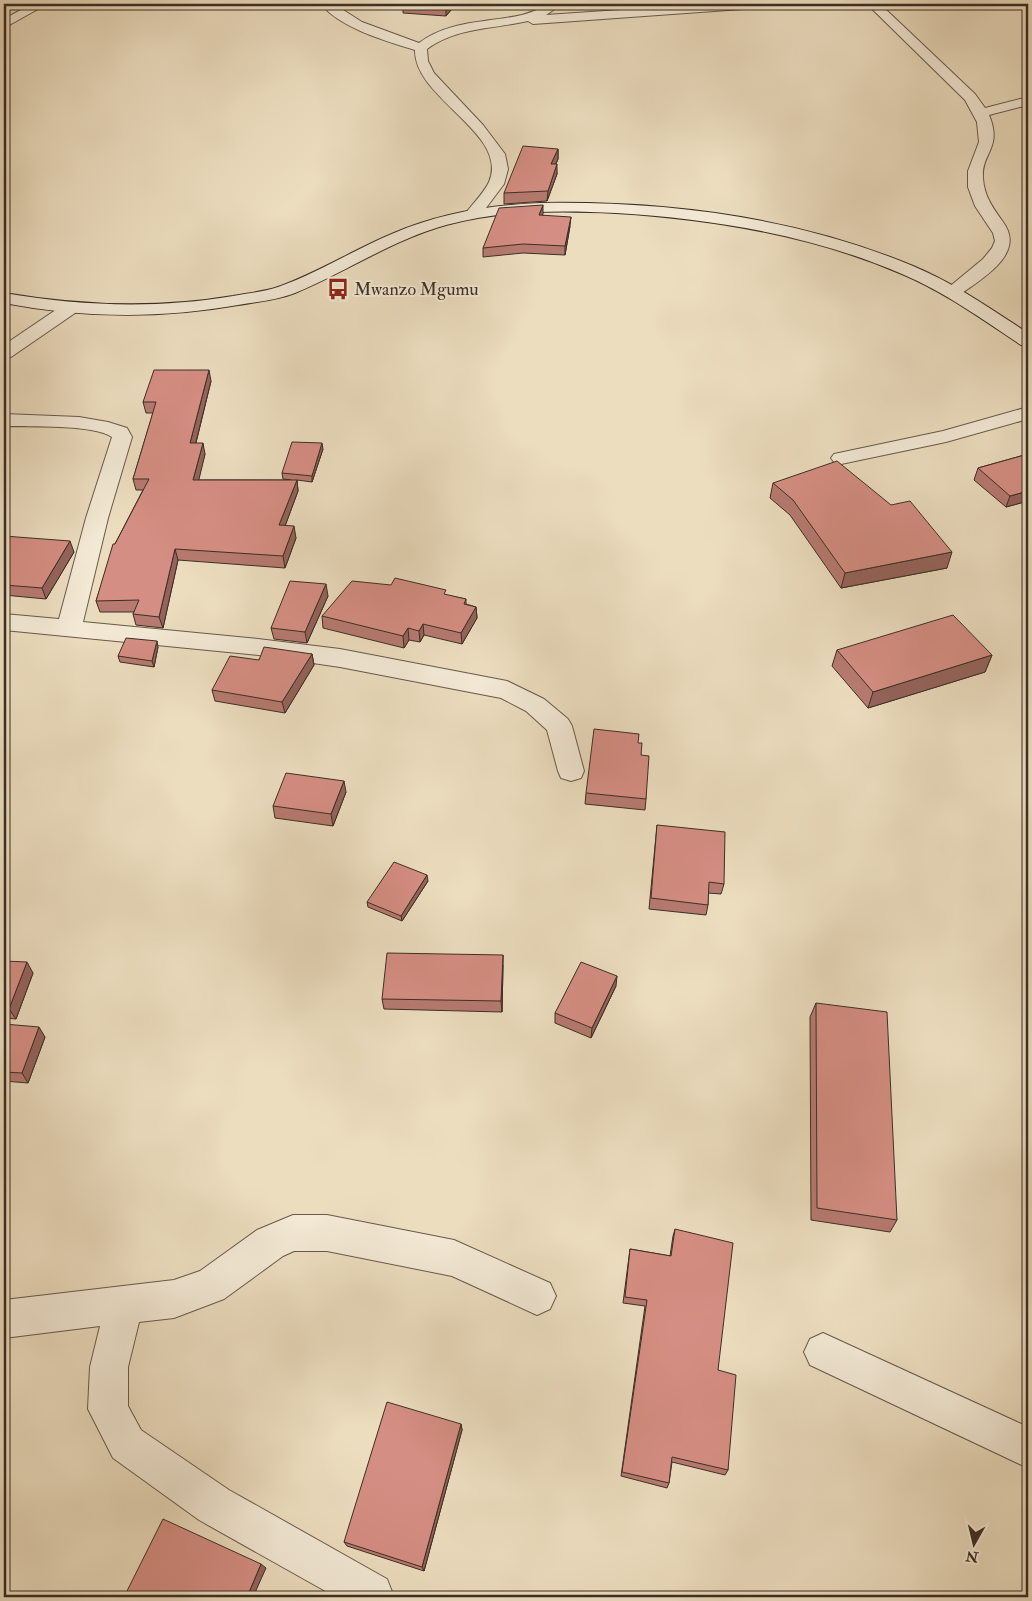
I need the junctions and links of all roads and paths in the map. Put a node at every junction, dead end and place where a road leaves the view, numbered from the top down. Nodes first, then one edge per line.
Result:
1 (41, 4) edge
2 (327, 4) edge
3 (556, 4) edge
4 (756, 4) edge
5 (877, 4) edge
6 (509, 20) junction
7 (4, 24) edge
8 (421, 48) junction
9 (1028, 101) edge
10 (982, 112) junction
11 (474, 213) junction
12 (952, 292) junction
13 (4, 298) edge
14 (72, 307) junction
15 (1028, 341) edge
16 (4, 353) edge
17 (1028, 413) edge
18 (4, 420) edge
19 (841, 458) dead end
20 (4, 622) edge
21 (69, 629) junction
22 (571, 771) dead end
23 (537, 1296) dead end
24 (125, 1304) junction
25 (4, 1319) edge
26 (823, 1352) dead end
27 (1028, 1448) edge
28 (372, 1594) dead end

1 - 7 street
2 - 8 street
3 - 6 street
4 - 6 street
5 - 10 street
6 - 8 street
8 - 11 street
9 - 10 street
10 - 12 street
11 - 12 street
11 - 14 street
12 - 15 street
13 - 14 street
14 - 16 street
17 - 19 street
18 - 21 street
20 - 21 street
21 - 22 street
23 - 24 street
24 - 25 street
24 - 28 street
26 - 27 street

